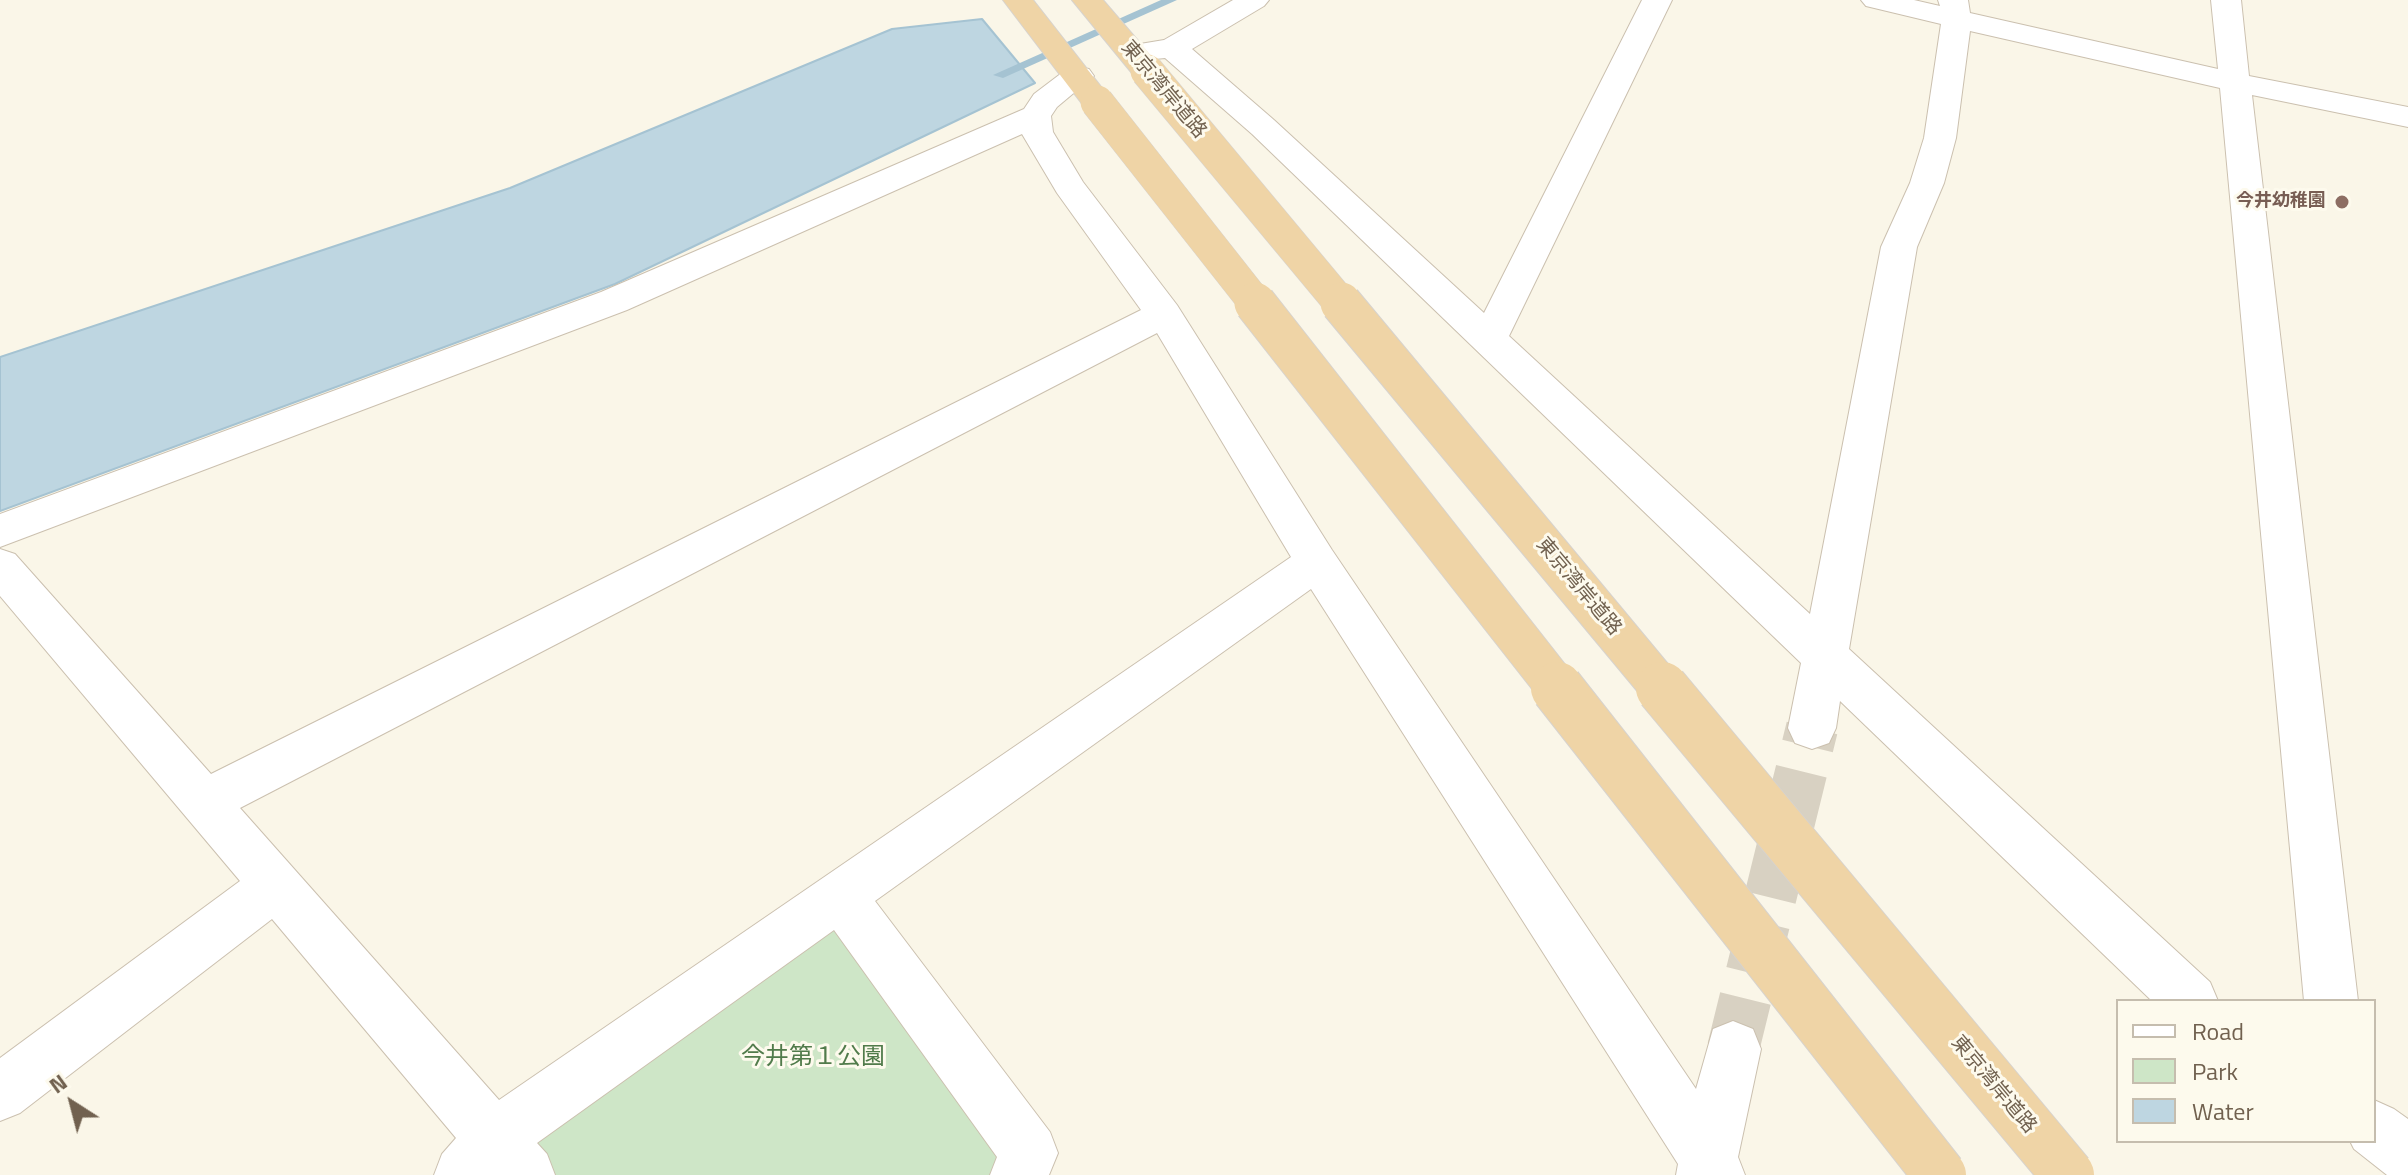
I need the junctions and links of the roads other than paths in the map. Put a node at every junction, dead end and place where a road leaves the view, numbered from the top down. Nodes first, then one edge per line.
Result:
1 (1018, 0) edge
2 (1087, 0) edge
3 (1254, 0) edge
4 (1657, 0) edge
5 (1876, 0) edge
6 (2226, 0) edge
7 (1955, 9) edge
8 (1144, 53) junction
9 (1081, 81) junction
10 (2233, 82) junction
11 (1035, 116) junction
12 (2408, 117) edge
13 (1164, 314) junction
14 (1488, 341) junction
15 (0, 531) edge
16 (1317, 562) junction
17 (0, 566) edge
18 (1824, 659) junction
19 (1812, 728) tunnel mouth
20 (204, 802) junction
21 (275, 885) junction
22 (840, 896) junction
23 (2189, 999) edge
24 (2331, 999) edge
25 (1733, 1049) tunnel mouth
26 (0, 1093) edge
27 (2376, 1131) edge
28 (2408, 1155) edge
29 (494, 1163) edge
30 (1710, 1169) edge
31 (1019, 1175) edge
32 (1940, 1175) edge
33 (2068, 1175) edge

1 - 9 highway
2 - 8 highway, 東京湾岸道路
3 - 8 street
4 - 14 street
5 - 7 street
6 - 10 street
7 - 10 street
7 - 18 street
8 - 14 street
8 - 33 highway, 東京湾岸道路, bridge
9 - 11 street
9 - 32 highway, bridge
10 - 12 street
10 - 24 street
11 - 13 street
11 - 15 street
13 - 16 street
13 - 20 street
14 - 18 street
16 - 22 street
16 - 30 street
17 - 20 street
18 - 19 street
18 - 23 street
20 - 21 street
21 - 26 street
21 - 29 street
22 - 29 street
22 - 31 street
25 - 30 street
27 - 28 street

